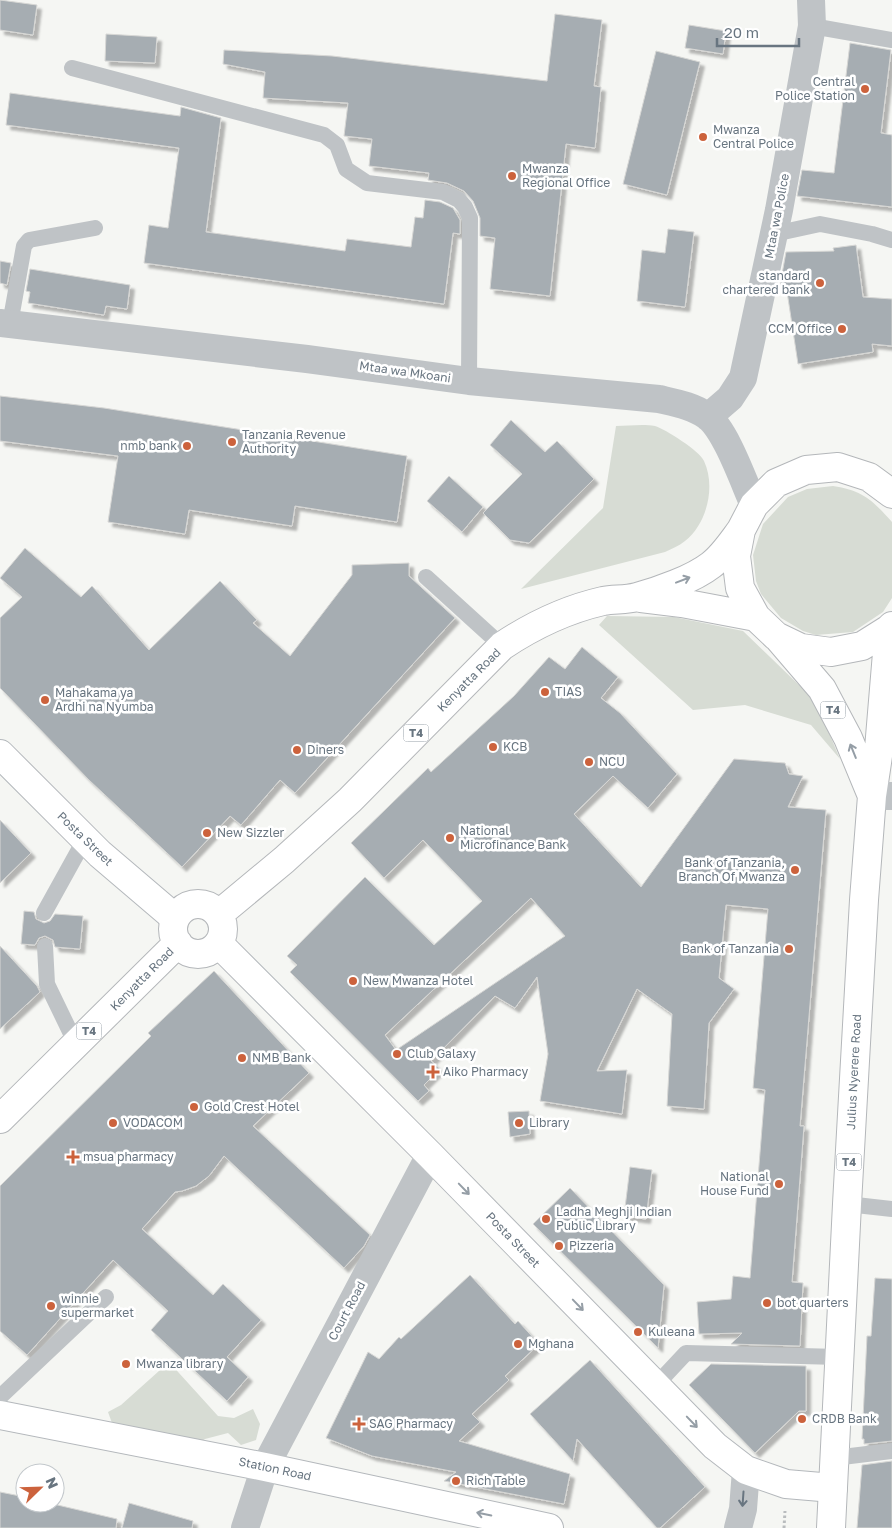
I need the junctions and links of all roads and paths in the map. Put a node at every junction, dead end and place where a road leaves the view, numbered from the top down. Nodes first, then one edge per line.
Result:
1 (811, 13) edge
2 (892, 40) edge
3 (72, 68) dead end
4 (95, 228) dead end
5 (774, 234) junction
6 (892, 240) edge
7 (5, 324) edge
8 (469, 381) junction
9 (708, 417) junction
10 (892, 494) edge
11 (754, 505) junction
12 (740, 530) junction
13 (426, 577) dead end
14 (637, 597) junction
15 (756, 617) junction
16 (891, 628) edge
17 (776, 636) junction
18 (502, 646) junction
19 (0, 754) edge
20 (882, 796) edge
21 (85, 839) junction
22 (44, 913) dead end
23 (219, 914) junction
24 (176, 931) junction
25 (219, 944) junction
26 (45, 946) dead end
27 (76, 1044) junction
28 (0, 1119) edge
29 (430, 1155) junction
30 (846, 1204) junction
31 (892, 1209) edge
32 (106, 1297) dead end
33 (839, 1357) junction
34 (656, 1385) junction
35 (0, 1397) edge
36 (0, 1415) edge
37 (892, 1451) edge
38 (834, 1458) junction
39 (265, 1467) junction
40 (746, 1470) junction
41 (833, 1488) junction
42 (245, 1528) edge
43 (549, 1528) edge
44 (738, 1528) edge
45 (831, 1528) edge

1 - 2 lane
1 - 5 street, Mtaa wa Police
3 - 8 lane
4 - 7 lane
5 - 6 lane
5 - 9 street, Mtaa wa Police
7 - 8 street, Mtaa wa Mkoani
8 - 9 street, Mtaa wa Mkoani
9 - 11 street, Mtaa wa Mkoani
10 - 11 main road, Kenyatta Road
11 - 12 main road, Kenyatta Road
14 -> 12 main road, Kenyatta Road / T4
12 - 15 main road
13 - 18 lane
14 - 15 main road, Kenyatta Road / T4
14 - 18 main road, Kenyatta Road / T4
15 - 17 main road
16 - 17 main road
16 - 20 main road, Julius Nyerere Road / T4
20 -> 17 main road, Julius Nyerere Road / T4
18 - 23 main road, Kenyatta Road / T4
19 - 21 main road, Posta Street
20 - 30 main road, Julius Nyerere Road / T4
21 - 22 lane
21 - 24 main road, Posta Street
23 - 24 main road
23 - 25 main road
24 - 25 main road
24 - 27 main road, Kenyatta Road / T4
25 - 29 main road, Posta Street
26 - 27 lane
27 - 28 main road, Kenyatta Road / T4
29 -> 34 main road, Posta Street
29 - 39 street, Court Road
30 - 31 lane
30 - 33 main road, Julius Nyerere Road / T4
32 - 35 lane
33 - 34 lane
33 - 38 main road, Julius Nyerere Road / T4
34 -> 40 main road, Posta Street
36 - 39 main road, Station Road
37 - 38 lane
38 - 41 main road, Julius Nyerere Road / T4
39 - 42 street, Court Road
43 -> 39 main road, Station Road
40 - 41 main road, Posta Street
40 -> 44 street
41 - 45 main road, Julius Nyerere Road / T4

